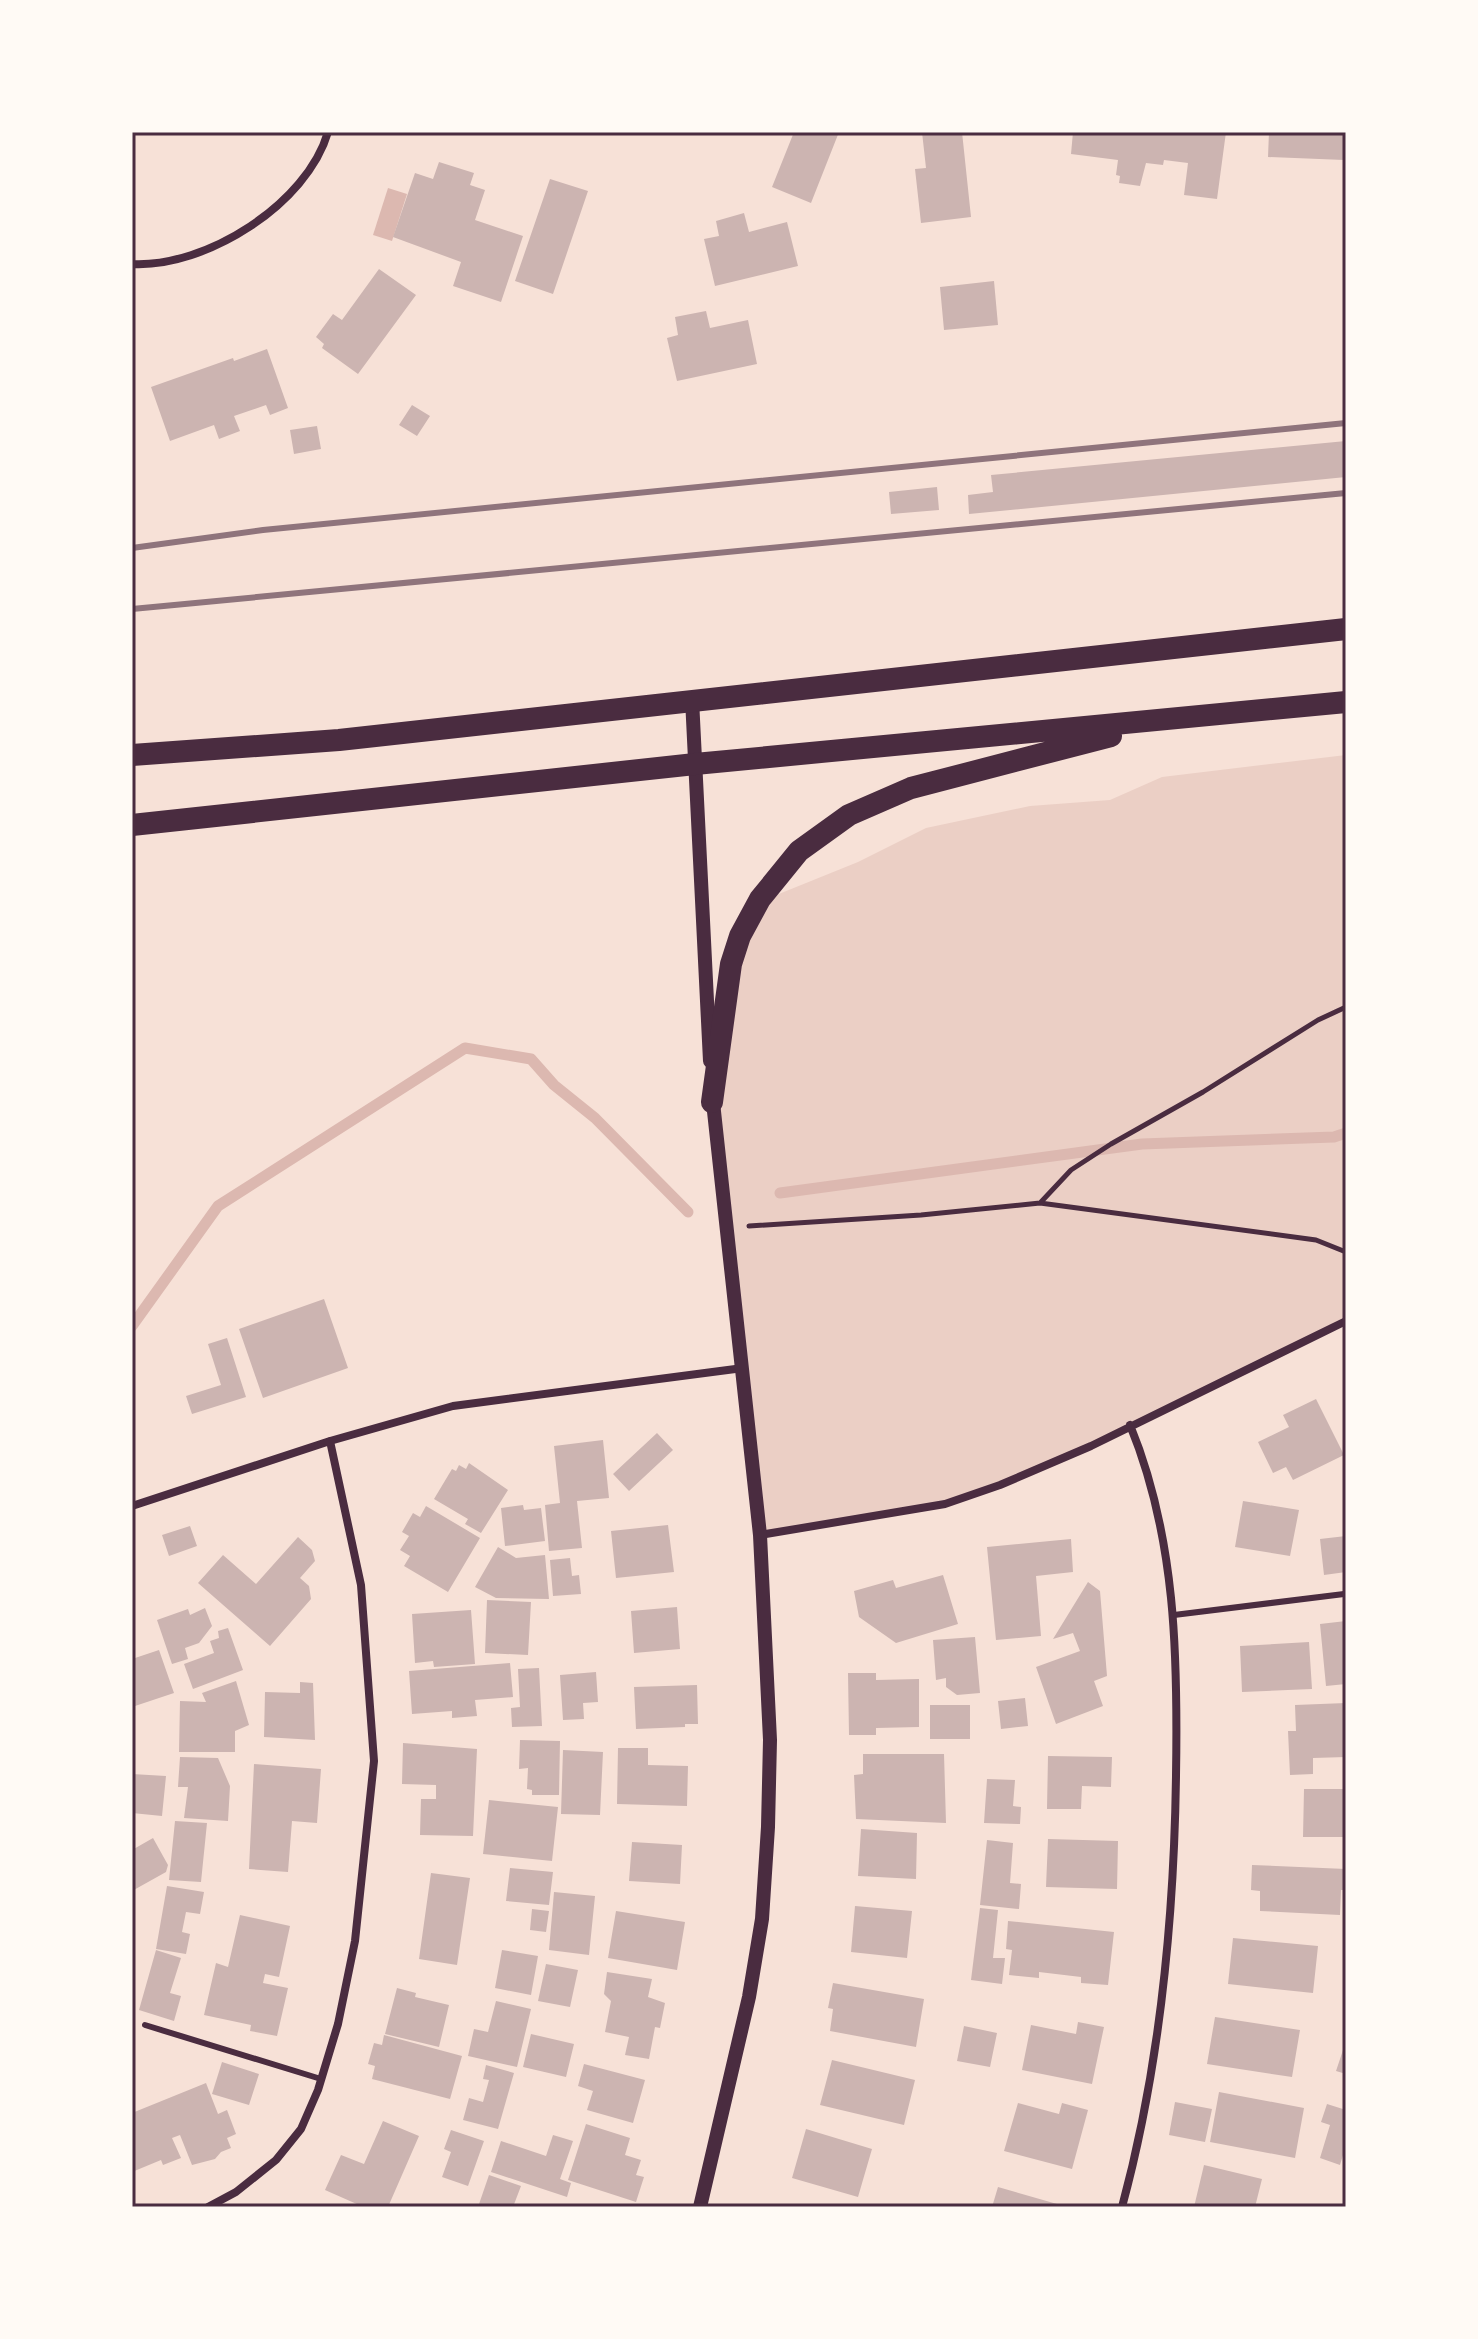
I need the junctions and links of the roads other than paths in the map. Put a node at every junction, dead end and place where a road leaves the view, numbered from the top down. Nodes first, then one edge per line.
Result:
1 (328, 132) edge
2 (132, 264) edge
3 (1346, 629) edge
4 (692, 699) junction
5 (1346, 702) edge
6 (1175, 719) junction
7 (132, 755) edge
8 (695, 764) junction
9 (132, 825) edge
10 (712, 1102) junction
11 (1346, 1321) edge
12 (743, 1368) junction
13 (1130, 1425) junction
14 (330, 1441) junction
15 (132, 1506) edge
16 (760, 1535) junction
17 (1344, 1594) dead end
18 (1174, 1615) junction
19 (145, 2025) dead end
20 (321, 2079) junction
21 (208, 2207) edge
22 (700, 2207) edge
23 (1122, 2207) edge

1 - 2 street
3 - 4 highway
4 - 7 highway
4 - 8 street
5 - 6 highway
6 - 8 highway
6 - 10 highway
8 - 9 highway
8 - 10 street
10 - 12 street
11 - 13 street
12 - 14 street
12 - 16 street
13 - 16 street
13 - 18 street
14 - 15 street
14 - 20 street
16 - 22 street
17 - 18 lane
18 - 23 street
19 - 20 lane
20 - 21 street

